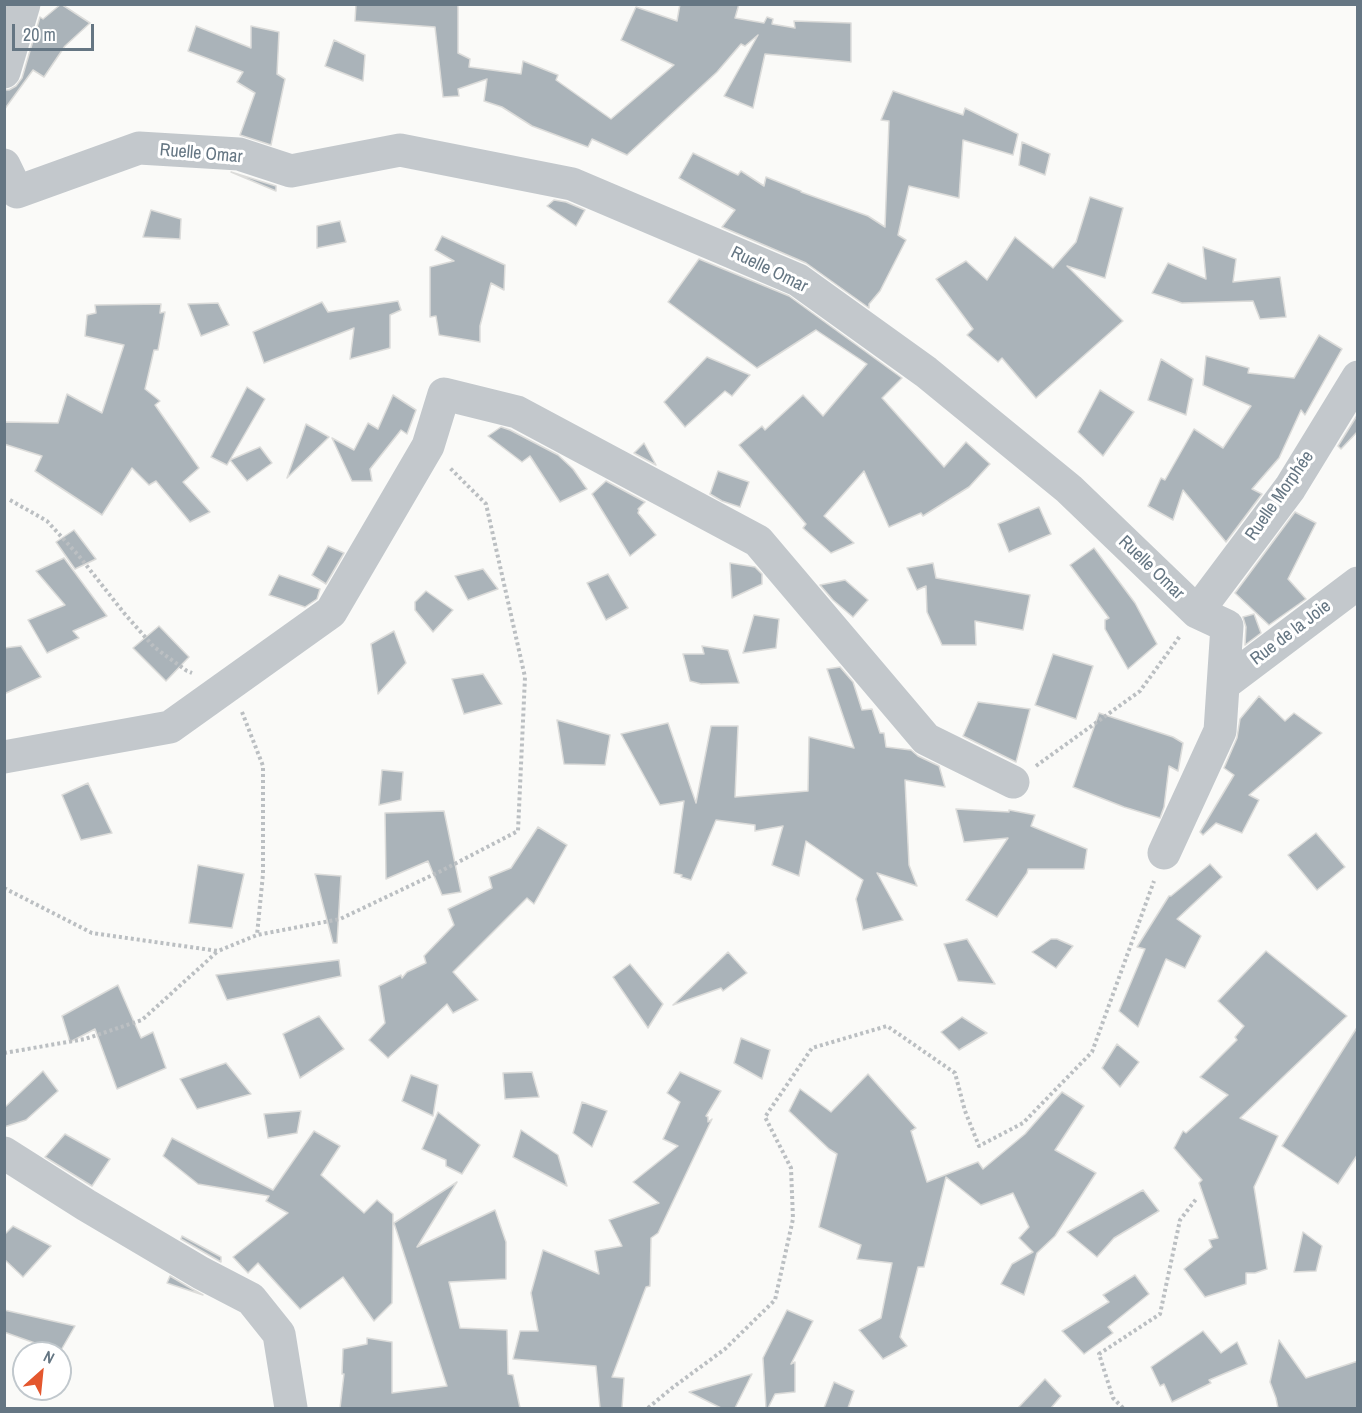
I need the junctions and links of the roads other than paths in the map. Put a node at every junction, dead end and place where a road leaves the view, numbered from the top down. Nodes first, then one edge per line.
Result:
1 (24, 4) edge
2 (4, 72) edge
3 (10, 178) edge
4 (1358, 377) edge
5 (1358, 583) edge
6 (1197, 612) junction
7 (1224, 684) junction
8 (4, 757) edge
9 (1013, 782) road end
10 (1164, 853) road end
11 (4, 1153) edge
12 (291, 1408) edge

1 - 2 street
3 - 6 street, Ruelle Omar
4 - 6 street, Ruelle Morphée
5 - 7 street, Rue de la Joie
6 - 7 street, Ruelle Omar
7 - 10 street, Ruelle Omar
8 - 9 street
11 - 12 street

